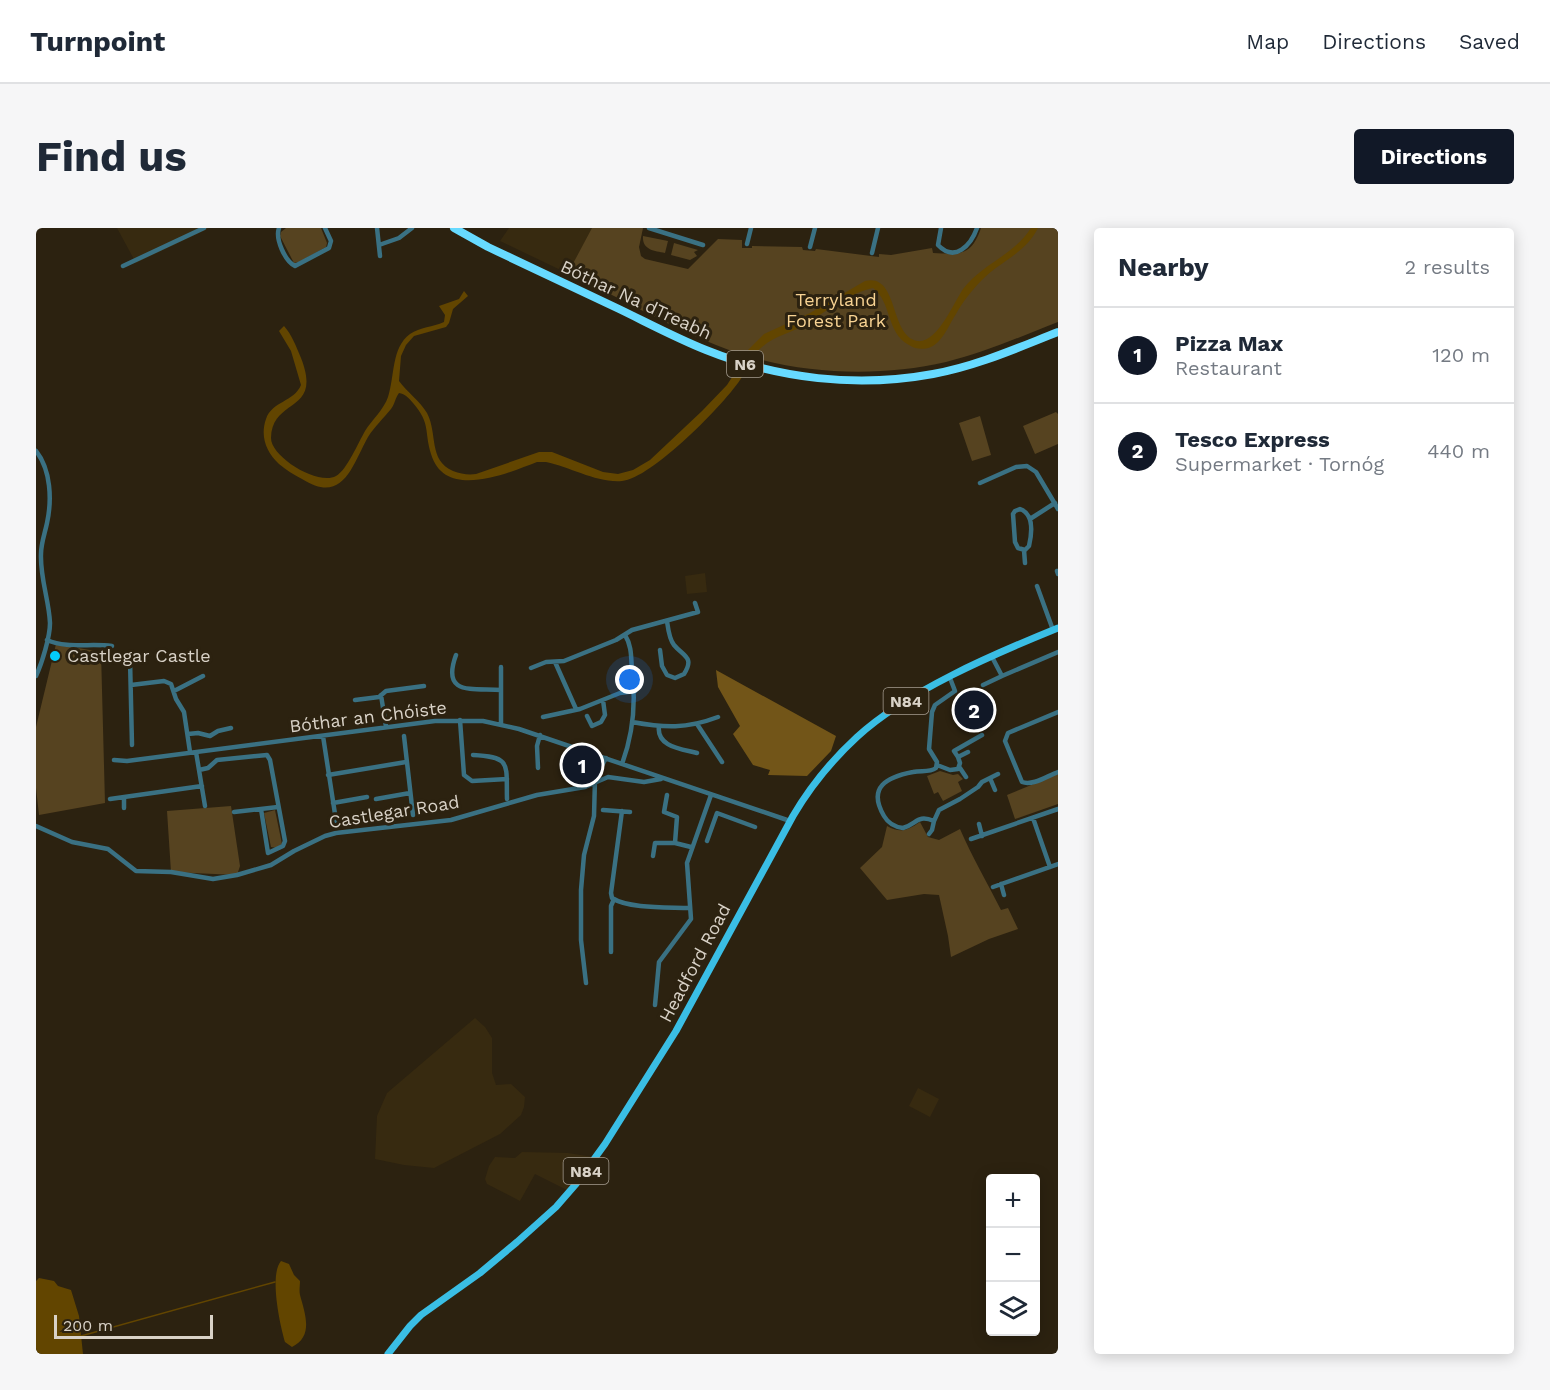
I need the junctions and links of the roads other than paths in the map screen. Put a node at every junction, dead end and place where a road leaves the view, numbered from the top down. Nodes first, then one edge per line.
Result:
1 (204, 228) edge
2 (279, 228) edge
3 (325, 228) edge
4 (377, 228) edge
5 (454, 228) edge
6 (649, 228) edge
7 (751, 228) edge
8 (815, 228) edge
9 (878, 228) edge
10 (941, 228) edge
11 (978, 228) edge
12 (409, 229) edge
13 (379, 244) junction
14 (747, 244) dead end
15 (703, 245) dead end
16 (810, 247) dead end
17 (872, 253) dead end
18 (380, 256) dead end
19 (123, 266) dead end
20 (1058, 332) edge
21 (36, 452) edge
22 (980, 483) dead end
23 (1056, 506) edge
24 (1030, 519) junction
25 (1024, 550) junction
26 (1025, 563) dead end
27 (1037, 586) dead end
28 (695, 603) dead end
29 (667, 621) junction
30 (1055, 629) edge
31 (625, 635) junction
32 (47, 639) junction
33 (112, 646) dead end
34 (660, 650) dead end
35 (1058, 652) edge
36 (456, 655) dead end
37 (670, 657) dead end
38 (992, 657) junction
39 (662, 658) junction
40 (130, 659) dead end
41 (555, 662) junction
42 (501, 667) dead end
43 (531, 668) dead end
44 (36, 676) edge
45 (203, 676) dead end
46 (1002, 676) junction
47 (950, 678) junction
48 (983, 685) dead end
49 (131, 686) junction
50 (424, 686) dead end
51 (501, 690) junction
52 (174, 691) junction
53 (635, 692) junction
54 (381, 695) junction
55 (355, 700) dead end
56 (603, 700) junction
57 (576, 710) junction
58 (1058, 712) edge
59 (587, 716) dead end
60 (543, 717) dead end
61 (718, 717) dead end
62 (460, 720) junction
63 (632, 722) junction
64 (501, 724) junction
65 (697, 724) junction
66 (659, 726) junction
67 (386, 728) junction
68 (231, 729) dead end
69 (188, 734) junction
70 (540, 735) junction
71 (982, 735) dead end
72 (322, 736) junction
73 (404, 736) dead end
74 (132, 745) dead end
75 (193, 752) junction
76 (968, 752) dead end
77 (697, 753) dead end
78 (472, 755) dead end
79 (606, 758) junction
80 (958, 758) junction
81 (114, 760) dead end
82 (406, 762) junction
83 (722, 762) dead end
84 (622, 764) junction
85 (937, 765) junction
86 (538, 768) dead end
87 (960, 768) junction
88 (200, 770) junction
89 (1058, 772) edge
90 (998, 774) dead end
91 (328, 775) junction
92 (966, 777) dead end
93 (990, 778) junction
94 (507, 779) junction
95 (664, 779) junction
96 (594, 783) junction
97 (202, 786) junction
98 (995, 790) dead end
99 (410, 793) junction
100 (667, 795) dead end
101 (711, 795) junction
102 (123, 797) junction
103 (367, 797) dead end
104 (507, 798) dead end
105 (110, 799) dead end
106 (376, 799) dead end
107 (333, 803) junction
108 (205, 806) dead end
109 (278, 807) junction
110 (124, 808) dead end
111 (1058, 808) edge
112 (261, 809) junction
113 (603, 810) dead end
114 (622, 811) junction
115 (234, 812) dead end
116 (630, 812) dead end
117 (704, 812) junction
118 (413, 815) dead end
119 (716, 816) junction
120 (1033, 818) junction
121 (790, 821) junction
122 (933, 821) junction
123 (979, 824) dead end
124 (36, 826) edge
125 (755, 826) dead end
126 (337, 827) dead end
127 (929, 834) dead end
128 (981, 836) junction
129 (971, 839) dead end
130 (707, 841) dead end
131 (675, 843) junction
132 (692, 847) junction
133 (654, 856) dead end
134 (1058, 864) edge
135 (1050, 867) junction
136 (1001, 884) junction
137 (993, 887) dead end
138 (1004, 895) dead end
139 (614, 899) junction
140 (689, 908) junction
141 (611, 952) dead end
142 (585, 983) dead end
143 (655, 1005) dead end
144 (388, 1354) edge

1 - 19 street
2 - 3 street
4 - 13 street
5 - 20 highway, Bóthar Na dTreabh / N6
6 - 15 street
7 - 14 street
8 - 16 street
9 - 17 street
10 - 11 street
12 - 13 street
13 - 18 street
21 - 32 street
22 - 23 street
23 - 24 street
24 - 25 street
24 - 25 street
25 - 26 street
27 - 30 street
28 - 29 street
29 - 31 street
29 - 39 street
30 - 38 main road, Headford Road / N84
31 - 41 street
31 - 53 street
32 - 33 street
32 - 44 street
34 - 39 street
35 - 46 street
36 - 51 street
37 - 39 street
38 - 46 street
38 - 47 main road, Headford Road / N84
40 - 49 street
41 - 43 street
41 - 57 street
42 - 51 street
45 - 52 street
46 - 48 street
47 - 85 street
47 - 121 main road, Headford Road / N84
49 - 52 street
49 - 74 street
50 - 54 street
51 - 64 street
52 - 69 street
53 - 56 street
53 - 63 street
54 - 55 street
54 - 67 street
56 - 57 street
56 - 59 street
57 - 60 street
58 - 89 street
61 - 65 street
62 - 64 street, Bóthar an Chóiste
62 - 67 street, Bóthar an Chóiste
62 - 94 street
63 - 66 street
63 - 84 street
64 - 70 street, Bóthar an Chóiste
65 - 66 street
65 - 83 street
66 - 77 street
67 - 72 street, Bóthar an Chóiste
68 - 69 street
69 - 75 street
70 - 79 street, Bóthar an Chóiste
70 - 86 street
71 - 80 street
72 - 75 street, Bóthar an Chóiste
72 - 91 street
73 - 82 street
75 - 81 street, Bóthar an Chóiste
75 - 88 street
76 - 80 street
78 - 94 street
79 - 84 street, Bóthar an Chóiste
79 - 96 street
80 - 87 street
82 - 91 street
82 - 99 street
84 - 95 street, Bóthar an Chóiste
85 - 87 street
85 - 122 street
87 - 92 street
88 - 97 street
88 - 109 street
90 - 93 street
91 - 107 street
93 - 98 street
93 - 122 street
94 - 104 street
95 - 96 street, Castlegar Road
95 - 101 street, Bóthar an Chóiste
96 - 124 street, Castlegar Road
96 - 142 street
97 - 102 street
97 - 108 street
99 - 106 street
99 - 118 street
100 - 131 street
101 - 117 street
101 - 121 street, Bóthar an Chóiste
102 - 105 street
102 - 110 street
103 - 107 street
107 - 126 street
109 - 112 street
109 - 112 street
111 - 120 street
112 - 115 street
113 - 114 street
114 - 116 street
114 - 139 street
117 - 119 street
117 - 132 street
119 - 125 street
119 - 130 street
120 - 128 street
120 - 135 street
121 - 144 main road, Headford Road / N84
122 - 127 street
123 - 128 street
128 - 129 street
131 - 132 street
131 - 133 street
132 - 140 street
134 - 135 street
135 - 136 street
136 - 137 street
136 - 138 street
139 - 140 street
139 - 141 street
140 - 143 street

